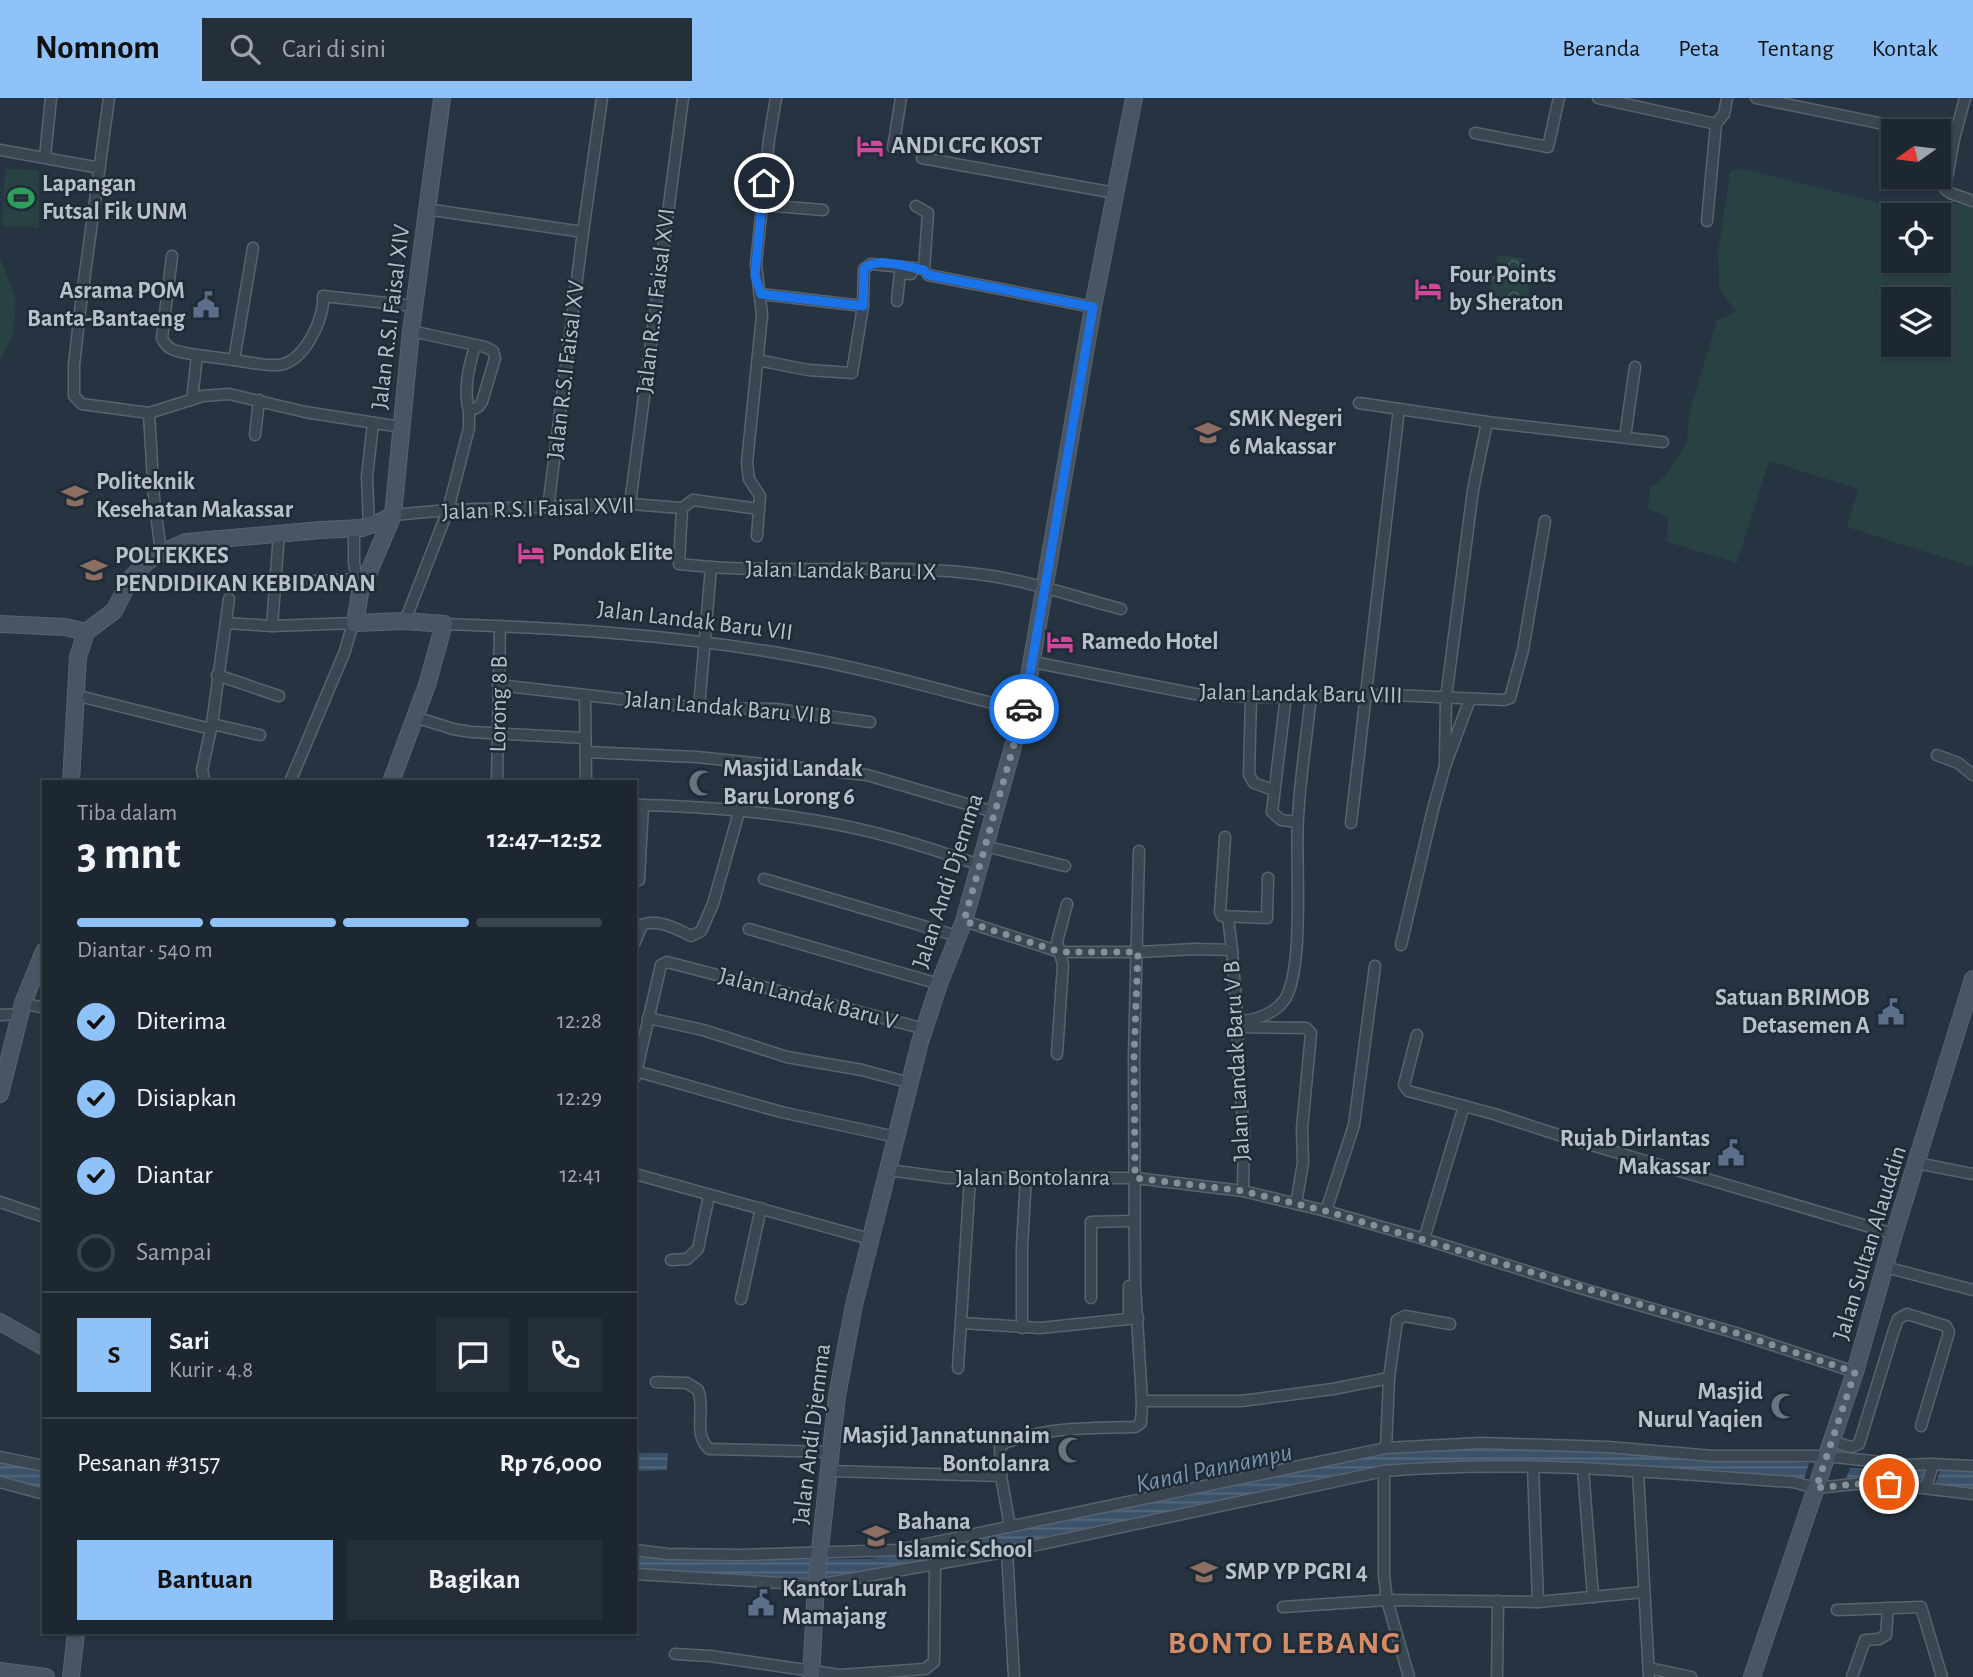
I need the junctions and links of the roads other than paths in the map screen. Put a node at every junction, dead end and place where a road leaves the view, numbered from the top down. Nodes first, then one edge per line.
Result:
1 (51, 98) edge
2 (109, 98) edge
3 (442, 98) edge
4 (602, 98) edge
5 (683, 98) edge
6 (776, 98) edge
7 (901, 98) edge
8 (1134, 98) edge
9 (1559, 98) edge
10 (1598, 98) edge
11 (1727, 98) edge
12 (1756, 98) edge
13 (1965, 98) edge
14 (1881, 123) edge
15 (1716, 124) junction
16 (1475, 133) dead end
17 (1951, 138) edge
18 (1954, 139) junction
19 (893, 148) dead end
20 (0, 150) edge
21 (45, 157) junction
22 (922, 158) dead end
23 (100, 168) junction
24 (1115, 192) junction
25 (1973, 201) edge
26 (761, 205) junction
27 (916, 206) dead end
28 (426, 209) junction
29 (823, 209) dead end
30 (1707, 221) dead end
31 (583, 232) junction
32 (253, 248) dead end
33 (172, 256) dead end
34 (926, 272) junction
35 (761, 294) junction
36 (897, 301) dead end
37 (414, 306) junction
38 (863, 306) junction
39 (1093, 307) junction
40 (411, 331) junction
41 (475, 346) junction
42 (197, 355) junction
43 (234, 360) junction
44 (758, 360) junction
45 (1635, 368) dead end
46 (192, 400) junction
47 (259, 400) junction
48 (1359, 403) dead end
49 (1399, 409) junction
50 (469, 411) junction
51 (149, 413) junction
52 (373, 422) junction
53 (1487, 422) junction
54 (401, 427) junction
55 (255, 435) dead end
56 (1625, 437) junction
57 (1663, 442) dead end
58 (630, 504) junction
59 (548, 508) junction
60 (682, 508) junction
61 (759, 509) junction
62 (447, 510) junction
63 (393, 515) junction
64 (1545, 521) dead end
65 (362, 528) junction
66 (279, 534) junction
67 (757, 536) dead end
68 (161, 553) junction
69 (711, 567) junction
70 (275, 583) junction
71 (358, 586) junction
72 (1045, 589) junction
73 (229, 599) dead end
74 (1121, 609) dead end
75 (405, 621) junction
76 (226, 622) junction
77 (354, 623) junction
78 (0, 624) edge
79 (444, 624) junction
80 (272, 626) junction
81 (500, 626) junction
82 (86, 632) junction
83 (703, 642) junction
84 (1033, 662) junction
85 (217, 675) junction
86 (498, 685) junction
87 (1365, 694) junction
88 (75, 695) junction
89 (1311, 695) junction
90 (279, 696) dead end
91 (585, 696) junction
92 (1286, 696) junction
93 (1251, 697) junction
94 (1446, 698) junction
95 (1471, 699) junction
96 (699, 708) junction
97 (1023, 711) junction
98 (415, 717) junction
99 (870, 722) dead end
100 (211, 726) junction
101 (499, 733) junction
102 (260, 735) dead end
103 (586, 737) junction
104 (586, 752) junction
105 (1937, 755) dead end
106 (1446, 766) junction
107 (1973, 775) edge
108 (71, 780) edge
109 (204, 780) edge
110 (295, 780) edge
111 (392, 780) edge
112 (497, 780) edge
113 (586, 780) edge
114 (1273, 790) junction
115 (639, 805) edge
116 (739, 812) junction
117 (994, 812) junction
118 (1297, 822) junction
119 (1351, 823) dead end
120 (1225, 837) dead end
121 (985, 846) junction
122 (1139, 851) dead end
123 (980, 865) junction
124 (1065, 866) dead end
125 (1268, 878) dead end
126 (764, 879) dead end
127 (639, 880) dead end
128 (1067, 904) dead end
129 (1228, 918) junction
130 (748, 929) dead end
131 (961, 929) junction
132 (637, 937) edge
133 (1401, 945) dead end
134 (1232, 950) junction
135 (1060, 952) junction
136 (1138, 952) junction
137 (42, 959) edge
138 (1375, 966) dead end
139 (939, 984) junction
140 (1972, 985) edge
141 (42, 1008) edge
142 (22, 1009) junction
143 (0, 1014) edge
144 (648, 1018) junction
145 (1238, 1024) junction
146 (925, 1029) junction
147 (1417, 1035) dead end
148 (1057, 1054) dead end
149 (637, 1064) edge
150 (4, 1065) edge
151 (910, 1083) junction
152 (0, 1094) edge
153 (1464, 1105) junction
154 (896, 1137) junction
155 (1917, 1163) junction
156 (888, 1170) junction
157 (1973, 1174) edge
158 (637, 1175) edge
159 (1026, 1177) junction
160 (970, 1178) junction
161 (1132, 1178) junction
162 (1243, 1191) junction
163 (709, 1195) junction
164 (0, 1202) edge
165 (1296, 1204) junction
166 (761, 1208) junction
167 (1326, 1211) junction
168 (42, 1216) edge
169 (1129, 1222) junction
170 (1894, 1234) junction
171 (870, 1239) junction
172 (1424, 1239) junction
173 (671, 1260) dead end
174 (1885, 1267) junction
175 (1973, 1290) edge
176 (1091, 1298) dead end
177 (741, 1299) dead end
178 (1133, 1316) junction
179 (0, 1322) edge
180 (962, 1323) junction
181 (1450, 1324) dead end
182 (1022, 1328) junction
183 (42, 1346) edge
184 (958, 1368) dead end
185 (1855, 1372) junction
186 (1389, 1378) junction
187 (656, 1382) dead end
188 (1142, 1401) junction
189 (1921, 1426) dead end
190 (1386, 1448) junction
191 (1828, 1448) junction
192 (832, 1452) junction
193 (0, 1457) edge
194 (42, 1466) edge
195 (1973, 1466) edge
196 (1533, 1467) junction
197 (1932, 1467) junction
198 (1583, 1469) junction
199 (830, 1471) junction
200 (1384, 1471) junction
201 (1638, 1471) junction
202 (1000, 1476) junction
203 (0, 1482) edge
204 (1927, 1487) junction
205 (1816, 1488) junction
206 (42, 1492) edge
207 (1973, 1494) edge
208 (1010, 1527) junction
209 (637, 1550) edge
210 (1007, 1551) junction
211 (819, 1557) junction
212 (935, 1564) junction
213 (637, 1574) edge
214 (816, 1582) junction
215 (1644, 1592) junction
216 (1593, 1597) junction
217 (1387, 1600) junction
218 (1498, 1601) junction
219 (1538, 1602) junction
220 (1283, 1607) dead end
221 (1888, 1608) junction
222 (1837, 1609) dead end
223 (76, 1634) edge
224 (675, 1654) dead end
225 (0, 1671) edge
226 (1649, 1672) edge
227 (811, 1674) edge
228 (46, 1677) edge
229 (71, 1677) edge
230 (1014, 1677) edge
231 (1409, 1677) edge
232 (1497, 1677) edge
233 (1691, 1677) edge
234 (1752, 1677) edge
235 (1852, 1677) edge
236 (1942, 1677) edge

1 - 21 street
2 - 23 street
3 - 28 main road, Jalan R.S.I Faisal XIV
4 - 31 street, Jalan R.S.I Faisal XV
5 - 58 street, Jalan R.S.I Faisal XVI
6 - 26 street
7 - 19 street
8 - 24 main road, Jalan Andi Djemma
9 - 16 street
10 - 15 street
11 - 15 street
12 - 14 street
13 - 18 street
15 - 30 street
17 - 18 street
18 - 25 street
20 - 21 street
21 - 23 street
22 - 24 street
23 - 51 street
24 - 39 main road, Jalan Andi Djemma
26 - 29 street
26 - 35 street
27 - 34 street
28 - 31 street
28 - 37 main road, Jalan R.S.I Faisal XIV
31 - 59 street, Jalan R.S.I Faisal XV
32 - 43 street
33 - 42 street
34 - 36 street
34 - 38 street
34 - 39 street
35 - 38 street
35 - 44 street
37 - 40 main road, Jalan R.S.I Faisal XIV
37 - 43 street
38 - 44 street
39 - 72 main road, Jalan Andi Djemma
40 - 41 street
40 - 54 main road, Jalan R.S.I Faisal XIV
41 - 50 street
41 - 50 street
42 - 43 street
42 - 46 street
44 - 61 street
45 - 56 street
46 - 47 street
46 - 51 street
47 - 52 street
47 - 55 street
48 - 49 street
49 - 53 street
49 - 87 street
50 - 62 street
51 - 68 street
52 - 54 street
52 - 65 street
53 - 56 street
53 - 94 street
54 - 63 main road, Jalan R.S.I Faisal XIV
56 - 57 street
58 - 59 street, Jalan R.S.I Faisal XVII
58 - 60 street, Jalan R.S.I Faisal XVII
59 - 62 street, Jalan R.S.I Faisal XVII
60 - 61 street, Jalan R.S.I Faisal XVII
60 - 69 street
61 - 67 street
62 - 63 street, Jalan R.S.I Faisal XVII
62 - 75 street
63 - 65 main road
63 - 71 main road, Jalan R.S.I Faisal XIV
64 - 95 street, Jalan Landak Baru VIII
65 - 66 main road
65 - 71 street
66 - 68 main road
66 - 70 street
68 - 82 main road
69 - 72 street, Jalan Landak Baru IX
69 - 83 street, Jalan Landak Baru IX
70 - 71 street
70 - 80 street
71 - 77 main road, Jalan R.S.I Faisal XIV
72 - 74 street, Jalan Landak Baru IX
72 - 84 main road, Jalan Andi Djemma
73 - 76 street
75 - 77 main road, Jalan Landak Baru VII
75 - 79 main road, Jalan Landak Baru VII
76 - 80 street
76 - 85 street
77 - 80 street
77 - 110 street
78 - 82 main road
79 - 81 street, Jalan Landak Baru VII
79 - 98 main road
81 - 83 street, Jalan Landak Baru VII
81 - 86 street, Lorong 8 B
82 - 88 main road
83 - 96 street, Jalan Landak Baru IX
83 - 97 street, Jalan Landak Baru VII
84 - 93 street, Jalan Landak Baru VIII
84 - 97 main road, Jalan Andi Djemma
85 - 90 street
85 - 100 street
86 - 91 street, Jalan Landak Baru VI B
86 - 101 street, Lorong 8 B
87 - 89 street, Jalan Landak Baru VIII
87 - 94 street, Jalan Landak Baru VIII
87 - 119 street
88 - 100 street
88 - 108 main road
89 - 92 street, Jalan Landak Baru VIII
89 - 118 street
91 - 96 street, Jalan Landak Baru VI B
91 - 103 street
92 - 93 street, Jalan Landak Baru VIII
92 - 114 street
93 - 114 street
94 - 95 street, Jalan Landak Baru VIII
94 - 106 street
95 - 106 street
96 - 99 street, Jalan Landak Baru VI B
97 - 117 main road, Jalan Andi Djemma
98 - 101 street
98 - 111 main road
100 - 102 street
100 - 109 street
101 - 103 street
101 - 112 street, Lorong 8 B
103 - 104 street
104 - 113 street
104 - 117 street
105 - 107 street
106 - 133 street
114 - 118 street
115 - 116 street
115 - 127 street
116 - 123 street
116 - 132 street
117 - 121 main road, Jalan Andi Djemma
118 - 145 street
120 - 129 street
121 - 123 main road, Jalan Andi Djemma
121 - 124 street
122 - 136 street
123 - 131 main road, Jalan Andi Djemma
125 - 129 street
126 - 131 street, Jalan Landak Baru V B
128 - 135 street
129 - 134 street
130 - 139 street
131 - 135 street, Jalan Landak Baru V B
131 - 139 main road, Jalan Andi Djemma
134 - 136 street, Jalan Landak Baru V B
134 - 145 street, Jalan Landak Baru V B
135 - 136 street, Jalan Landak Baru V B
135 - 148 street
136 - 161 street
137 - 142 main road
138 - 167 street
139 - 146 main road, Jalan Andi Djemma
140 - 155 main road, Jalan Sultan Alauddin
141 - 142 street
142 - 143 street
142 - 150 main road
144 - 146 street, Jalan Landak Baru V
144 - 149 street
144 - 151 street
145 - 162 street, Jalan Landak Baru V B
145 - 165 street
146 - 151 main road, Jalan Andi Djemma
147 - 153 street
149 - 154 street
150 - 152 main road
151 - 154 main road, Jalan Andi Djemma
153 - 170 street
153 - 172 street
154 - 156 main road, Jalan Andi Djemma
155 - 157 street
155 - 170 main road, Jalan Sultan Alauddin
156 - 160 street, Jalan Bontolanra
156 - 171 main road, Jalan Andi Djemma
158 - 163 street
159 - 160 street, Jalan Bontolanra
159 - 161 street, Jalan Bontolanra
159 - 182 street
160 - 180 street
161 - 162 street, Jalan Bontolanra
161 - 169 street
161 - 178 street
162 - 165 street, Jalan Bontolanra
163 - 166 street
163 - 173 street
164 - 168 street
165 - 167 street, Jalan Bontolanra
166 - 171 street
166 - 177 street
167 - 172 street, Jalan Bontolanra
169 - 176 street
169 - 178 street
170 - 174 main road, Jalan Sultan Alauddin
171 - 192 main road, Jalan Andi Djemma
172 - 185 street, Jalan Bontolanra
174 - 175 street
174 - 185 main road, Jalan Sultan Alauddin
178 - 182 street
178 - 188 street
179 - 183 main road
180 - 182 street
180 - 184 street
181 - 186 street
185 - 191 main road, Jalan Sultan Alauddin
186 - 188 street
186 - 190 street
187 - 192 street
188 - 202 street
189 - 191 street
190 - 191 street
190 - 208 street
191 - 197 street
191 - 205 main road, Jalan Sultan Alauddin
192 - 199 main road, Jalan Andi Djemma
193 - 194 street
195 - 197 street
196 - 198 street
196 - 200 street
196 - 219 street
197 - 204 street
198 - 201 street
198 - 216 street
199 - 202 street
199 - 211 main road, Jalan Andi Djemma
200 - 210 street
200 - 217 street
201 - 205 street
201 - 215 street
202 - 208 street
203 - 206 street
204 - 205 street
204 - 207 street
205 - 234 main road, Jalan Sultan Alauddin
208 - 211 street
209 - 211 street
210 - 212 street
210 - 230 street
211 - 214 main road, Jalan Andi Djemma
212 - 214 street
212 - 227 street
213 - 214 street
214 - 227 main road, Jalan Andi Djemma
215 - 216 street
215 - 226 street
216 - 219 street
217 - 218 street
217 - 220 street
217 - 231 street
218 - 219 street
218 - 232 street
221 - 222 street
221 - 235 street
221 - 236 street
223 - 229 main road
224 - 227 street
225 - 228 main road
226 - 233 street

